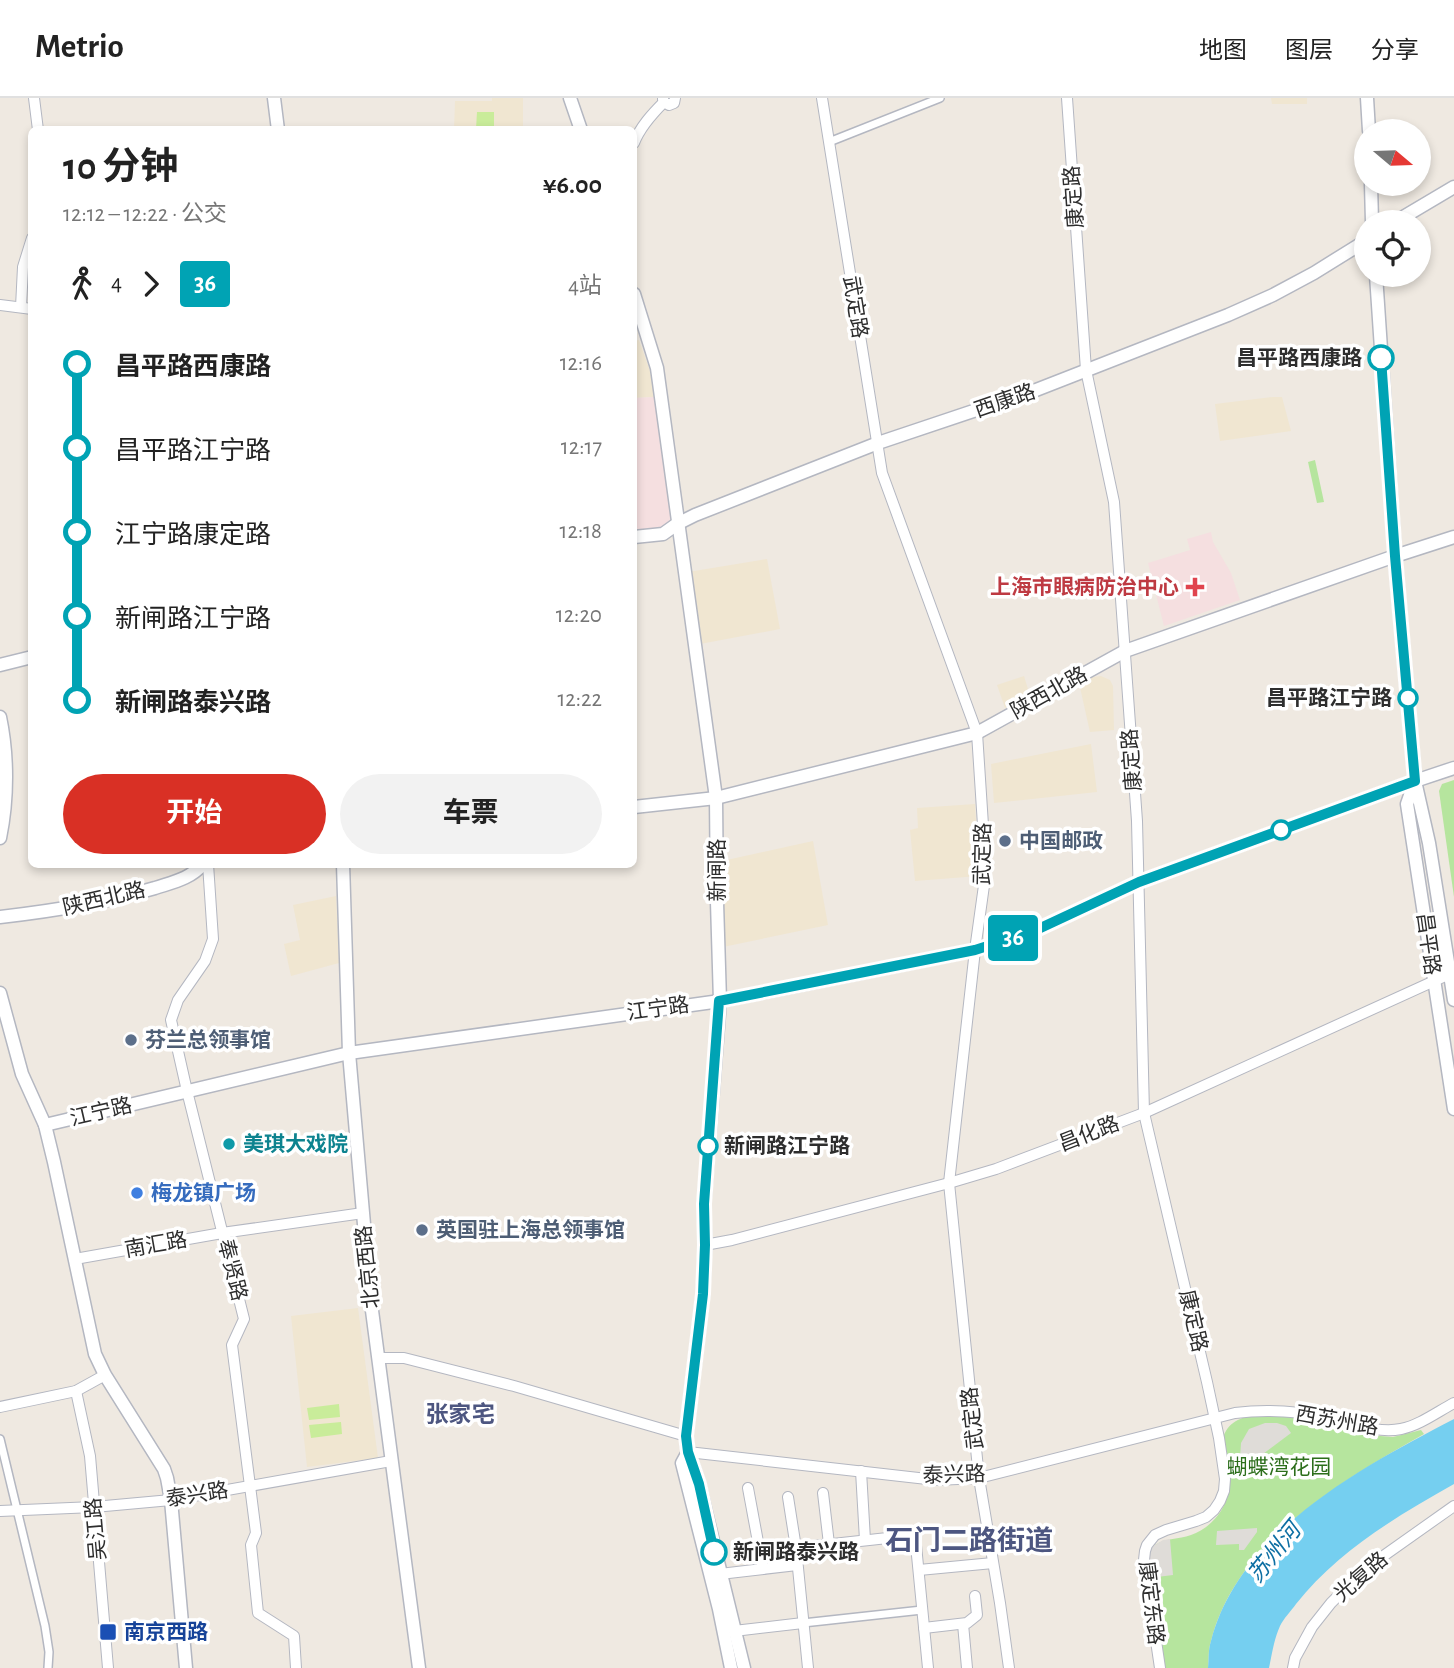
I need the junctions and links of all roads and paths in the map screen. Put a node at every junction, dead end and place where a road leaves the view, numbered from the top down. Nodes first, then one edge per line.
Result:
1 (34, 98) edge
2 (274, 98) edge
3 (570, 98) edge
4 (675, 98) edge
5 (822, 98) edge
6 (940, 98) edge
7 (1067, 98) edge
8 (1367, 98) edge
9 (664, 100) edge
10 (1368, 119) edge
11 (38, 126) edge
12 (278, 126) edge
13 (580, 126) edge
14 (637, 136) edge
15 (829, 142) junction
16 (1454, 187) edge
17 (1415, 210) edge
18 (1354, 248) edge
19 (28, 251) edge
20 (1377, 287) edge
21 (637, 304) edge
22 (0, 305) edge
23 (26, 308) edge
24 (1086, 370) junction
25 (878, 443) junction
26 (677, 524) junction
27 (637, 537) edge
28 (1454, 537) edge
29 (1395, 556) junction
30 (1125, 651) junction
31 (28, 658) edge
32 (0, 665) edge
33 (0, 717) edge
34 (977, 733) junction
35 (1454, 768) edge
36 (1415, 781) junction
37 (716, 798) junction
38 (637, 807) edge
39 (0, 838) edge
40 (201, 868) edge
41 (206, 868) edge
42 (344, 868) edge
43 (1139, 882) junction
44 (0, 917) edge
45 (975, 950) junction
46 (1452, 973) edge
47 (1434, 981) junction
48 (0, 993) edge
49 (1454, 1000) edge
50 (719, 1001) junction
51 (349, 1053) junction
52 (187, 1091) junction
53 (1454, 1109) edge
54 (1144, 1114) junction
55 (44, 1125) junction
56 (949, 1184) junction
57 (362, 1213) junction
58 (222, 1233) junction
59 (705, 1245) junction
60 (75, 1259) junction
61 (379, 1358) junction
62 (105, 1375) junction
63 (76, 1391) junction
64 (1454, 1403) edge
65 (0, 1407) edge
66 (1215, 1418) junction
67 (686, 1436) junction
68 (0, 1439) edge
69 (688, 1452) junction
70 (391, 1461) junction
71 (861, 1471) junction
72 (979, 1478) junction
73 (249, 1486) junction
74 (748, 1488) dead end
75 (824, 1493) dead end
76 (788, 1496) dead end
77 (171, 1500) junction
78 (1454, 1506) edge
79 (94, 1507) junction
80 (17, 1510) junction
81 (0, 1511) edge
82 (865, 1540) junction
83 (829, 1544) junction
84 (796, 1548) junction
85 (993, 1563) junction
86 (797, 1565) junction
87 (763, 1569) junction
88 (919, 1570) junction
89 (720, 1574) junction
90 (975, 1596) dead end
91 (922, 1610) junction
92 (803, 1623) junction
93 (963, 1623) junction
94 (924, 1628) junction
95 (734, 1630) junction
96 (48, 1668) edge
97 (108, 1668) edge
98 (186, 1668) edge
99 (296, 1668) edge
100 (419, 1668) edge
101 (731, 1668) edge
102 (744, 1668) edge
103 (808, 1668) edge
104 (928, 1668) edge
105 (967, 1668) edge
106 (1009, 1668) edge
107 (1160, 1668) edge
108 (1293, 1668) edge

1 - 11 street
2 - 12 main road
3 - 13 main road
4 - 9 street
5 - 15 street, 武定路
6 - 15 street
7 - 24 street, 康定路
8 - 10 main road
9 - 14 street
15 - 25 street, 武定路
16 - 17 main road
18 - 24 main road, 西康路
19 - 23 street
20 - 29 main road, 昌平路
21 - 26 main road, 新闸路
22 - 23 street
24 - 25 main road, 西康路
24 - 30 street, 康定路
25 - 26 main road, 西康路
25 - 34 street, 武定路
26 - 27 main road, 西康路
26 - 37 main road, 新闸路
28 - 29 main road, 陕西北路
29 - 30 main road, 陕西北路
29 - 36 main road, 昌平路
30 - 34 main road, 陕西北路
30 - 43 street, 康定路
31 - 32 main road
33 - 39 main road
34 - 37 main road, 陕西北路
34 - 45 street, 武定路
35 - 36 main road, 江宁路
36 - 43 main road, 江宁路
36 - 46 main road, 昌平路
36 - 47 main road, 昌平路
37 - 38 main road, 陕西北路
37 - 50 main road, 新闸路
40 - 44 main road, 陕西北路
41 - 52 street, 奉贤路
42 - 51 main road, 北京西路
43 - 45 main road, 江宁路
43 - 54 street, 康定路
45 - 50 main road, 江宁路
45 - 56 street, 武定路
46 - 47 street, 昌化路
46 - 49 main road, 昌平路
47 - 53 main road, 昌平路
47 - 54 street, 昌化路
48 - 55 main road
50 - 51 main road, 江宁路
50 - 59 main road, 新闸路
51 - 52 main road, 江宁路
51 - 57 main road, 北京西路
52 - 55 main road, 江宁路
52 - 58 street, 奉贤路
54 - 56 street, 昌化路
54 - 66 street, 康定路
55 - 60 main road
56 - 59 street, 昌化路
56 - 72 street, 武定路
57 - 58 street, 南汇路
57 - 61 main road, 北京西路
58 - 60 street, 南汇路
58 - 73 street, 奉贤路
59 - 67 main road, 新闸路
60 - 62 main road
61 - 67 street
61 - 70 main road, 北京西路
62 - 63 street
62 - 77 main road
63 - 65 street
63 - 79 street, 吴江路
64 - 66 street, 西苏州路
66 - 72 street, 泰兴路
66 - 107 street, 康定东路
67 - 69 main road, 新闸路
68 - 80 street
69 - 71 street, 泰兴路
69 - 89 main road, 新闸路
69 - 101 main road, 新闸路
70 - 73 street, 泰兴路
70 - 100 main road, 北京西路
71 - 72 street, 泰兴路
71 - 82 street
72 - 85 street, 武定路
73 - 77 street, 泰兴路
73 - 99 street, 奉贤路
74 - 87 street
75 - 83 street
76 - 84 street
77 - 79 street, 泰兴路
77 - 98 main road
78 - 108 street, 光复路
79 - 80 street, 泰兴路
79 - 97 street, 吴江路
80 - 81 street, 泰兴路
80 - 96 street
82 - 83 street
82 - 88 street
83 - 84 street
84 - 86 street
85 - 88 street
85 - 106 street, 武定路
86 - 87 street
86 - 92 street
87 - 89 street
88 - 91 street
89 - 95 main road, 新闸路
90 - 93 street
91 - 92 street
91 - 94 street
92 - 95 street
92 - 103 street
93 - 94 street
93 - 105 street
94 - 104 street
95 - 102 main road, 新闸路

